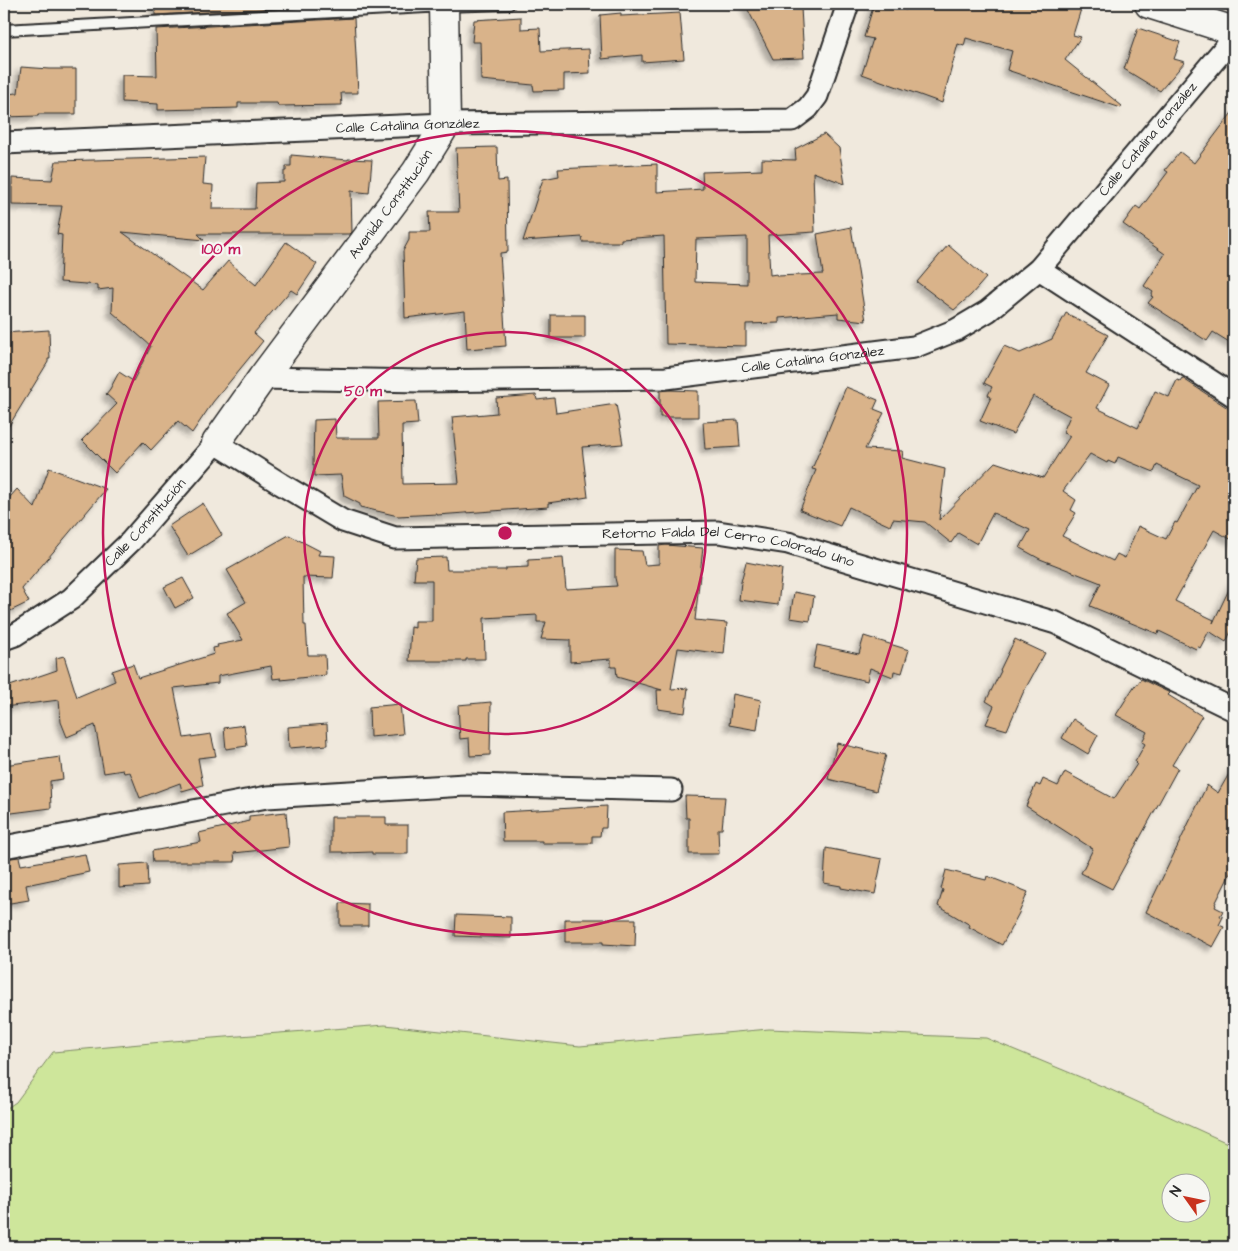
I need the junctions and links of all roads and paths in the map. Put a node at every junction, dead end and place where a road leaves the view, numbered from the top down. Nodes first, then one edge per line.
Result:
1 (509, 4) edge
2 (848, 4) edge
3 (1149, 4) edge
4 (444, 5) edge
5 (4, 30) edge
6 (1234, 31) edge
7 (1234, 37) edge
8 (446, 124) junction
9 (4, 144) edge
10 (1039, 270) junction
11 (262, 378) junction
12 (1234, 396) edge
13 (216, 443) junction
14 (4, 640) edge
15 (1234, 709) edge
16 (671, 790) dead end
17 (4, 847) edge

1 - 4 lane
2 - 8 street, Calle Catalina González
3 - 6 street
4 - 5 lane
4 - 8 street
7 - 10 street, Calle Catalina González
8 - 9 street, Calle Catalina González
8 - 11 street, Avenida Constitución
10 - 11 street, Calle Catalina González
10 - 12 street
11 - 13 street, Calle Constitución
13 - 14 street, Calle Constitución
13 - 15 street, Retorno Falda Del Cerro Colorado Uno
16 - 17 street

